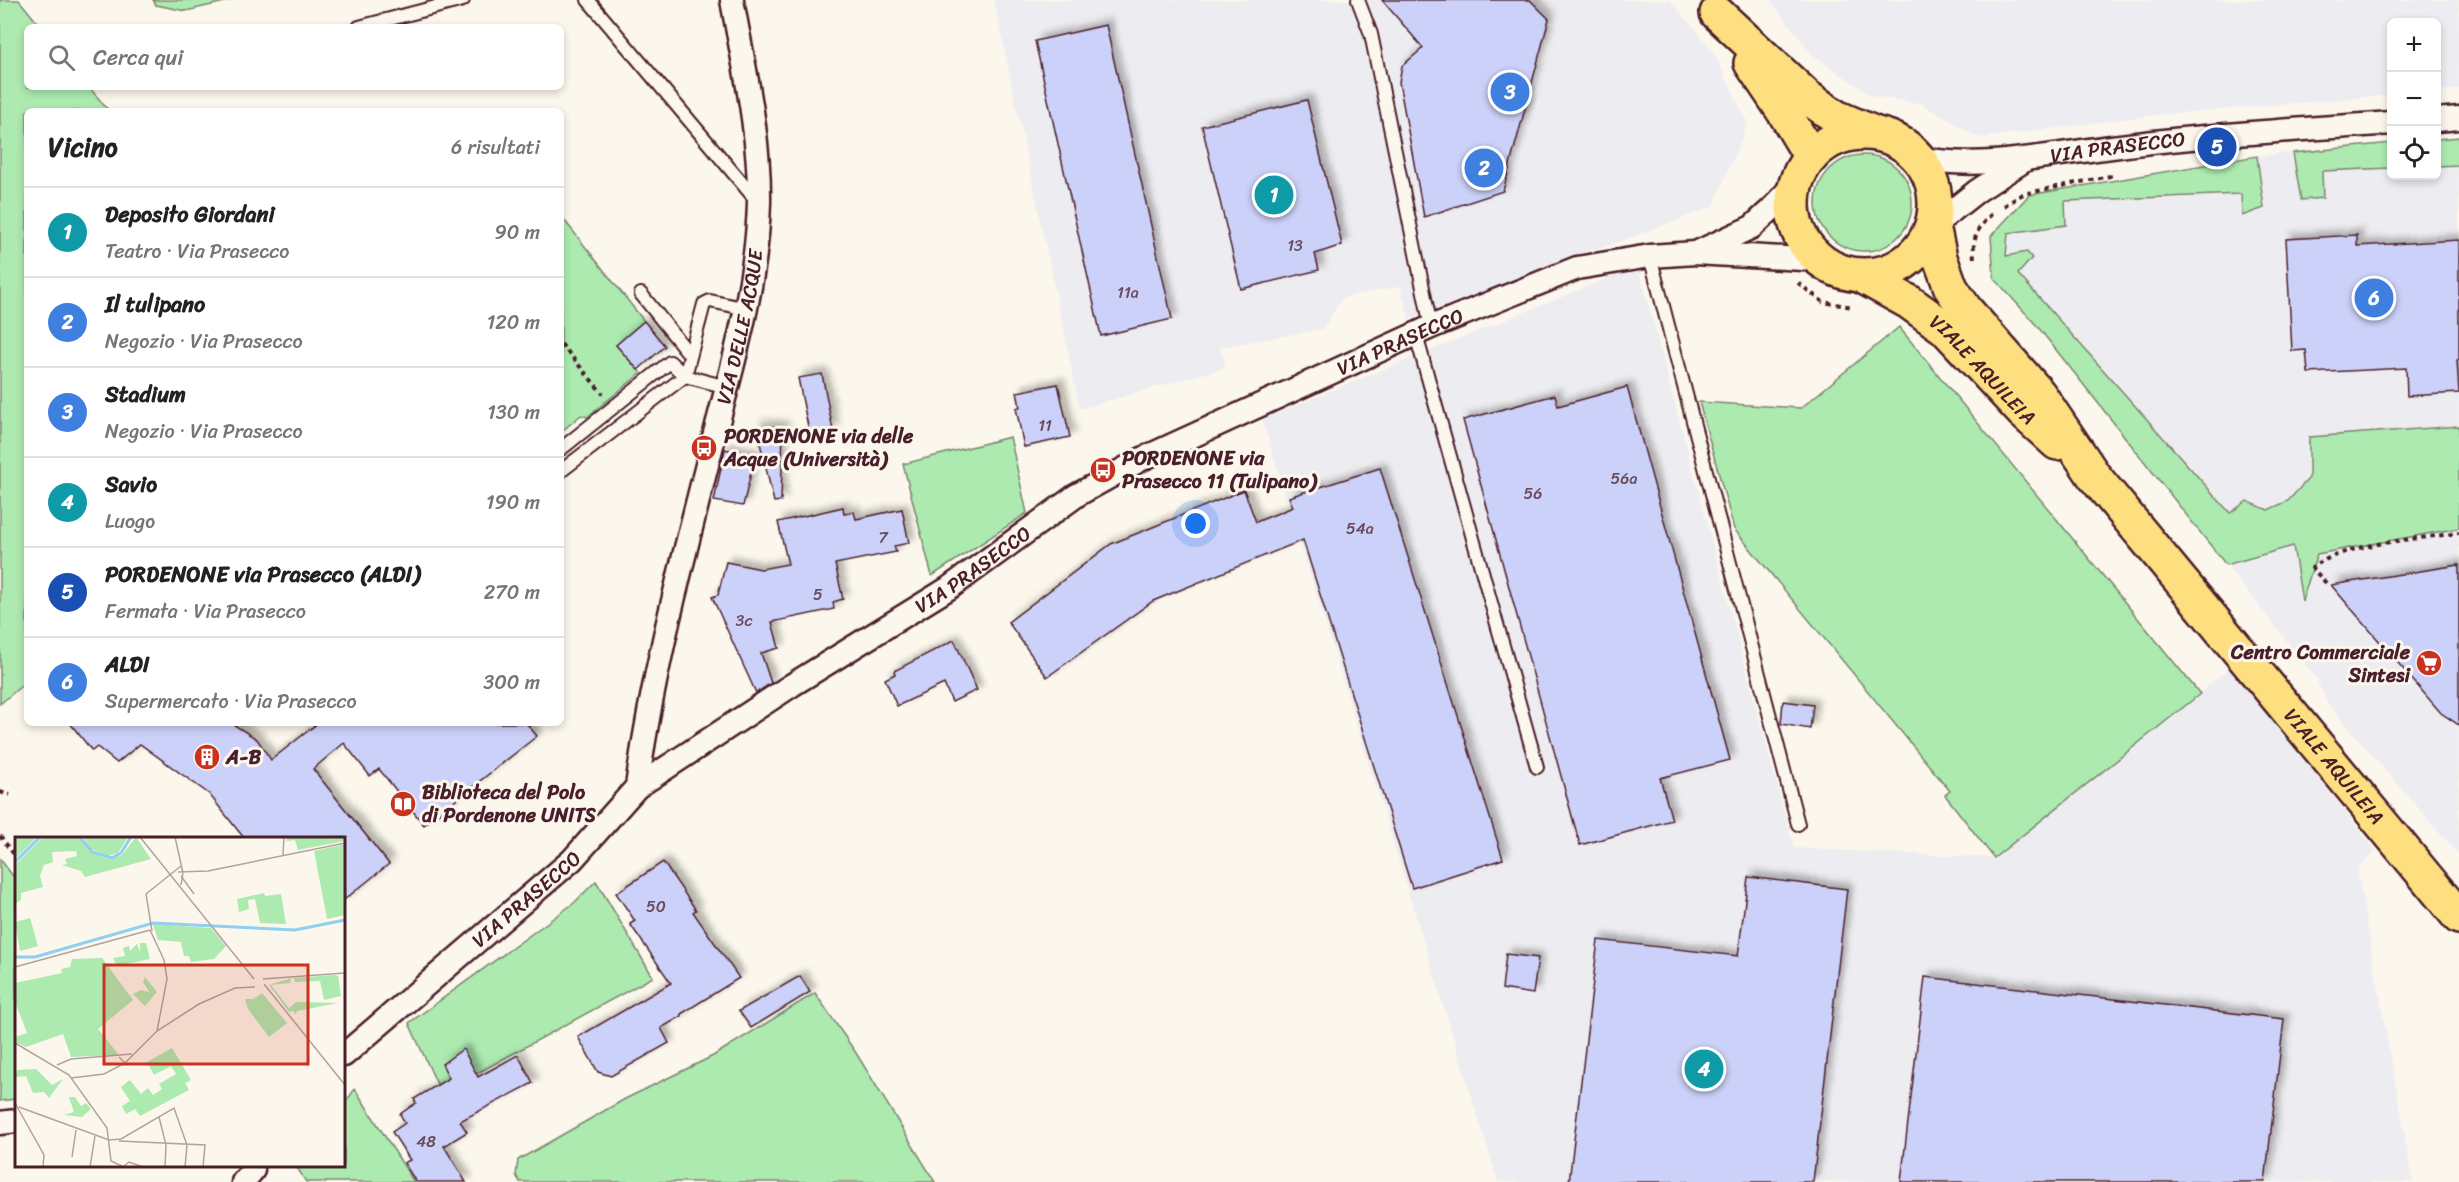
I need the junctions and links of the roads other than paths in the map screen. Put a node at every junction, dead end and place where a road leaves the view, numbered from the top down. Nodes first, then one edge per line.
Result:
1 (463, 0) edge
2 (588, 0) edge
3 (732, 0) edge
4 (1358, 0) edge
5 (1712, 6) edge
6 (371, 24) edge
7 (2459, 118) edge
8 (2441, 120) edge
9 (2387, 123) edge
10 (1877, 134) junction
11 (1918, 158) junction
12 (2024, 161) junction
13 (1804, 168) junction
14 (759, 204) junction
15 (1933, 226) junction
16 (1695, 253) junction
17 (1650, 256) junction
18 (1820, 260) junction
19 (1862, 276) junction
20 (641, 294) dead end
21 (748, 305) junction
22 (1424, 331) junction
23 (690, 355) junction
24 (685, 376) junction
25 (727, 387) junction
26 (564, 447) edge
27 (564, 469) edge
28 (2094, 476) junction
29 (1537, 767) dead end
30 (637, 787) junction
31 (1798, 824) dead end
32 (2459, 917) edge
33 (345, 1054) edge
34 (15, 1121) edge
35 (0, 1123) edge

1 - 6 lane
2 - 14 lane
3 - 14 street, VIA DELLE ACQUE
4 - 22 lane
5 - 10 main road, VIALE AQUILEIA
5 - 13 main road, VIALE AQUILEIA
7 - 8 street
9 - 12 street, VIA PRASECCO
10 - 11 main road, VIALE AQUILEIA
10 - 13 main road, VIALE AQUILEIA
11 - 12 street, VIA PRASECCO
11 - 15 main road, VIALE AQUILEIA
12 - 15 street, VIA PRASECCO
13 - 16 street, VIA PRASECCO
13 - 18 main road, VIALE AQUILEIA
14 - 21 street, VIA DELLE ACQUE
15 - 19 main road, VIALE AQUILEIA
15 - 28 main road, VIALE AQUILEIA
16 - 17 street, VIA PRASECCO
16 - 18 street, VIA PRASECCO
17 - 22 street, VIA PRASECCO
17 - 31 lane
18 - 19 main road, VIALE AQUILEIA
19 - 28 main road, VIALE AQUILEIA
20 - 23 lane
21 - 23 lane
21 - 25 street, VIA DELLE ACQUE
22 - 29 lane
22 - 30 street, VIA PRASECCO
23 - 24 lane
24 - 25 lane
24 - 26 lane
24 - 27 lane
25 - 30 street, VIA DELLE ACQUE
28 - 32 main road, VIALE AQUILEIA
30 - 33 street, VIA PRASECCO
34 - 35 street

